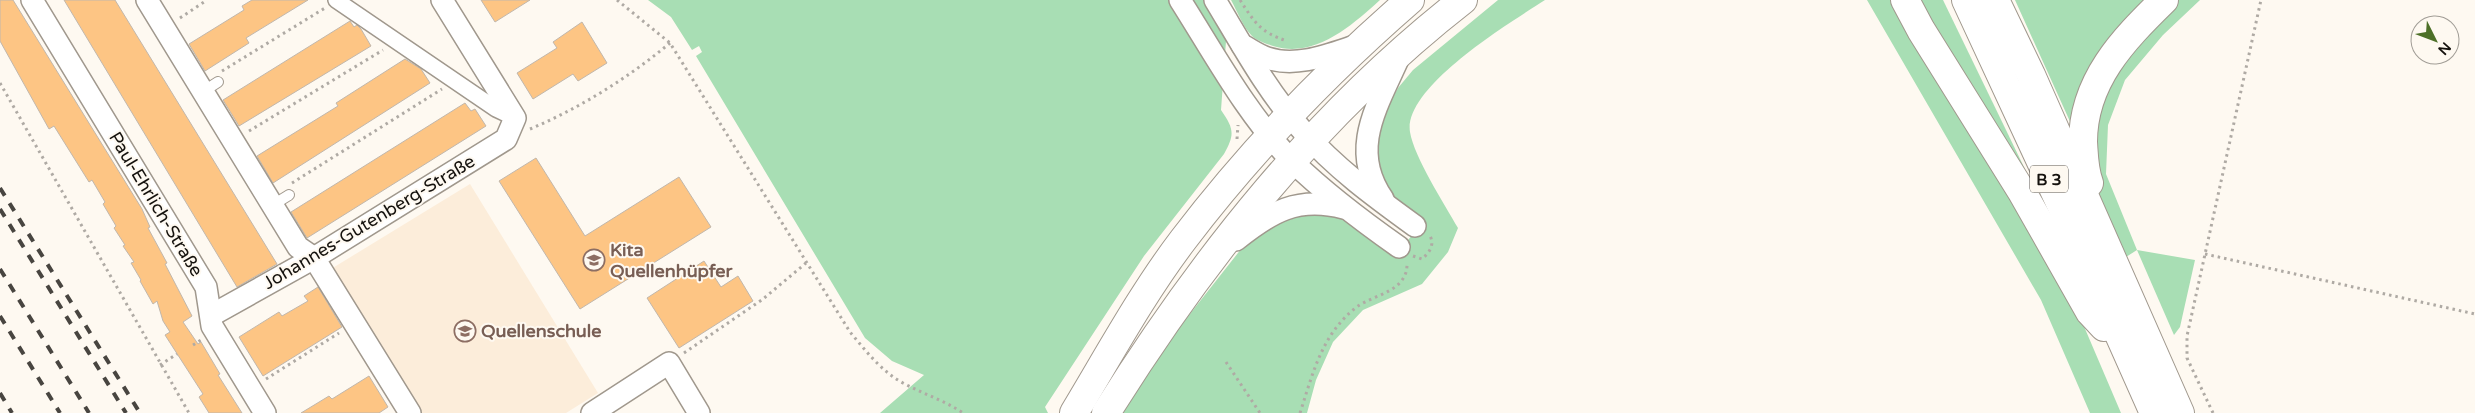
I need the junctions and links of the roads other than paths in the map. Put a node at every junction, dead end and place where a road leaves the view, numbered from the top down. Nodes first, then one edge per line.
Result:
1 (32, 0) edge
2 (147, 0) edge
3 (336, 0) edge
4 (442, 0) edge
5 (1180, 0) edge
6 (1215, 0) edge
7 (1410, 0) edge
8 (1463, 0) edge
9 (1905, 0) edge
10 (1966, 0) edge
11 (1995, 0) edge
12 (2164, 0) edge
13 (1242, 45) junction
14 (1359, 45) junction
15 (1399, 55) junction
16 (1289, 115) junction
17 (515, 118) junction
18 (1270, 136) junction
19 (1311, 141) junction
20 (1292, 161) junction
21 (1389, 207) junction
22 (1344, 208) junction
23 (1415, 226) road end
24 (1400, 248) road end
25 (314, 258) junction
26 (2112, 258) junction
27 (1210, 260) junction
28 (212, 316) junction
29 (2127, 352) junction
30 (265, 413) edge
31 (410, 413) edge
32 (592, 413) edge
33 (699, 413) edge
34 (1074, 413) edge
35 (1106, 413) edge
36 (2154, 413) edge
37 (2180, 413) edge

1 - 28 street, Paul-Ehrlich-Straße
2 - 25 street
3 - 17 street
4 - 17 street
5 - 18 street
6 - 13 street
7 - 14 main road
8 - 15 main road
9 - 29 main road
10 - 29 main road, B 3
11 - 26 main road, B 3
12 - 26 main road
13 - 14 street
13 - 16 street
14 - 16 main road
15 - 19 main road
15 - 21 street
16 - 18 main road
16 - 19 street
17 - 25 street, Johannes-Gutenberg-Straße
18 - 20 street
18 - 34 main road
19 - 20 main road
19 - 21 street
20 - 22 street
20 - 27 main road
21 - 23 street
22 - 24 street
22 - 27 street
25 - 28 street, Johannes-Gutenberg-Straße
25 - 31 street
26 - 37 main road, B 3
27 - 35 main road
28 - 30 street, Paul-Ehrlich-Straße
29 - 36 main road, B 3
32 - 33 street

